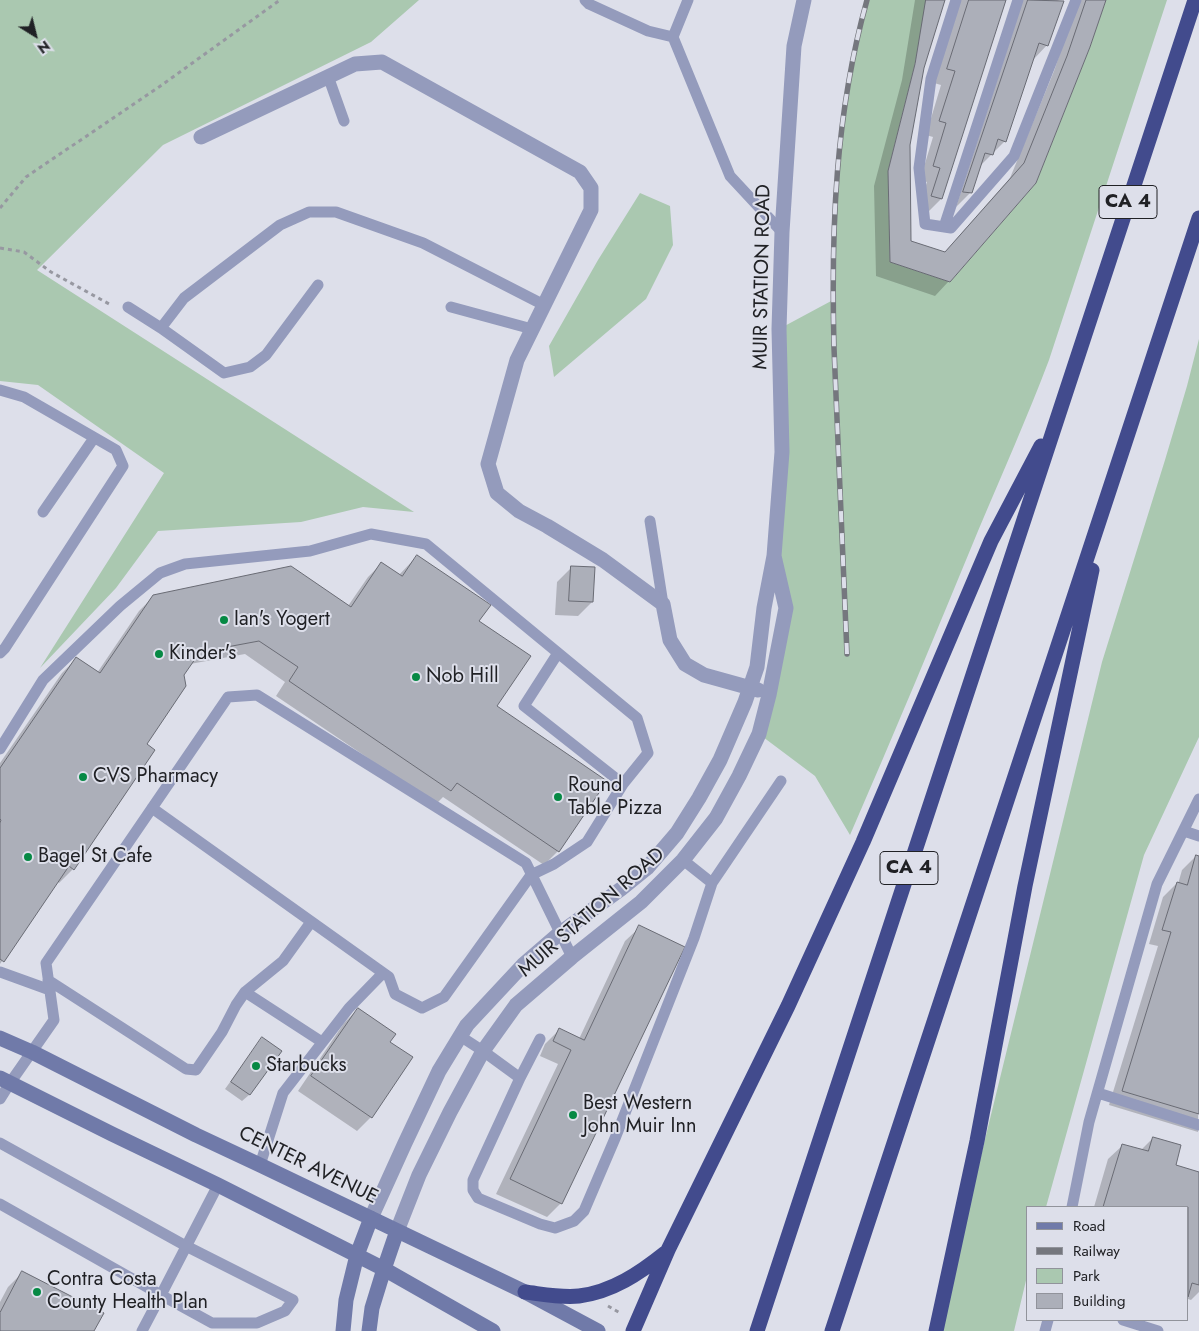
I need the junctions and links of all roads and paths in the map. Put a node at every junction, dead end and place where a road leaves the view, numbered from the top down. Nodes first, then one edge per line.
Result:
1 (280, 0) edge
2 (585, 0) edge
3 (688, 0) edge
4 (804, 0) edge
5 (956, 0) edge
6 (1018, 0) edge
7 (1076, 0) edge
8 (1195, 0) edge
9 (673, 37) junction
10 (328, 76) junction
11 (344, 121) dead end
12 (201, 137) dead end
13 (0, 208) edge
14 (1199, 218) edge
15 (944, 227) junction
16 (782, 232) junction
17 (0, 248) edge
18 (318, 285) dead end
19 (111, 305) dead end
20 (544, 305) junction
21 (128, 307) dead end
22 (451, 307) dead end
23 (161, 328) junction
24 (532, 330) junction
25 (0, 390) edge
26 (1062, 405) junction
27 (94, 438) junction
28 (1108, 495) junction
29 (44, 512) dead end
30 (650, 521) dead end
31 (774, 556) junction
32 (663, 604) junction
33 (558, 653) junction
34 (0, 654) edge
35 (750, 688) junction
36 (769, 693) junction
37 (0, 749) edge
38 (781, 781) dead end
39 (623, 784) junction
40 (1199, 799) edge
41 (152, 808) junction
42 (1184, 830) junction
43 (1199, 836) edge
44 (683, 860) junction
45 (531, 875) junction
46 (712, 883) junction
47 (312, 922) junction
48 (560, 934) junction
49 (572, 957) junction
50 (0, 972) edge
51 (383, 973) junction
52 (49, 985) junction
53 (245, 992) junction
54 (460, 1036) junction
55 (0, 1038) edge
56 (540, 1039) dead end
57 (322, 1042) junction
58 (483, 1051) junction
59 (32, 1052) junction
60 (520, 1078) junction
61 (5, 1080) edge
62 (1098, 1093) junction
63 (0, 1099) edge
64 (1199, 1125) edge
65 (0, 1144) edge
66 (260, 1165) junction
67 (218, 1185) junction
68 (0, 1204) edge
69 (1072, 1206) edge
70 (371, 1218) junction
71 (397, 1231) junction
72 (186, 1246) junction
73 (668, 1250) junction
74 (357, 1255) junction
75 (384, 1269) junction
76 (525, 1292) junction
77 (162, 1295) junction
78 (604, 1301) dead end
79 (620, 1313) dead end
80 (1126, 1321) edge
81 (142, 1331) edge
82 (343, 1331) edge
83 (369, 1331) edge
84 (493, 1331) edge
85 (598, 1331) edge
86 (633, 1331) edge
87 (757, 1331) edge
88 (832, 1331) edge
89 (936, 1331) edge
90 (1155, 1331) edge

1 - 13 path
2 - 9 lane
3 - 9 lane
4 - 16 street, MUIR STATION ROAD
5 - 15 lane
6 - 15 lane
7 - 15 lane
8 - 26 highway, CA 4
9 - 16 lane
10 - 11 lane
10 - 12 street
10 - 20 street
14 - 28 highway
16 - 31 street, MUIR STATION ROAD
17 - 19 path
18 - 23 lane
20 - 23 lane
20 - 24 street
21 - 23 lane
22 - 24 lane
24 - 32 street
25 - 27 lane
26 - 73 highway
26 - 87 highway, CA 4
27 - 29 lane
27 - 34 lane
28 - 88 highway
28 - 89 highway
30 - 32 lane
31 - 35 street, MUIR STATION ROAD
31 - 36 street, MUIR STATION ROAD
32 - 35 street
33 - 37 lane
33 - 39 lane
33 - 39 lane
35 - 36 street
35 - 48 street, MUIR STATION ROAD
36 - 44 street, MUIR STATION ROAD
38 - 46 lane
39 - 45 lane
40 - 42 lane
41 - 45 lane
41 - 47 lane
41 - 52 lane
42 - 43 lane
42 - 62 lane
44 - 46 lane
44 - 49 street, MUIR STATION ROAD
45 - 48 lane
45 - 51 lane
46 - 60 lane
47 - 51 lane
47 - 53 lane
48 - 49 lane
48 - 54 street, MUIR STATION ROAD
49 - 58 street, MUIR STATION ROAD
50 - 52 lane
51 - 57 lane
52 - 53 lane
52 - 59 lane
53 - 57 lane
54 - 58 lane
54 - 70 street, MUIR STATION ROAD
55 - 59 street, CENTER AVENUE
56 - 60 lane
57 - 66 lane
58 - 60 lane
58 - 71 street, MUIR STATION ROAD
59 - 61 lane
59 - 66 street, CENTER AVENUE
61 - 63 lane
61 - 67 street
62 - 64 lane
62 - 69 lane
65 - 72 lane
66 - 70 street, CENTER AVENUE
67 - 72 lane
67 - 74 street
68 - 77 lane
70 - 71 street, CENTER AVENUE
70 - 74 street
71 - 75 street
71 - 76 street, CENTER AVENUE
72 - 77 lane
72 - 77 lane
73 - 76 highway
73 - 86 highway
74 - 75 street
74 - 82 street
75 - 83 street
75 - 84 street
76 - 85 street, CENTER AVENUE
77 - 81 lane
78 - 79 path
80 - 90 lane

